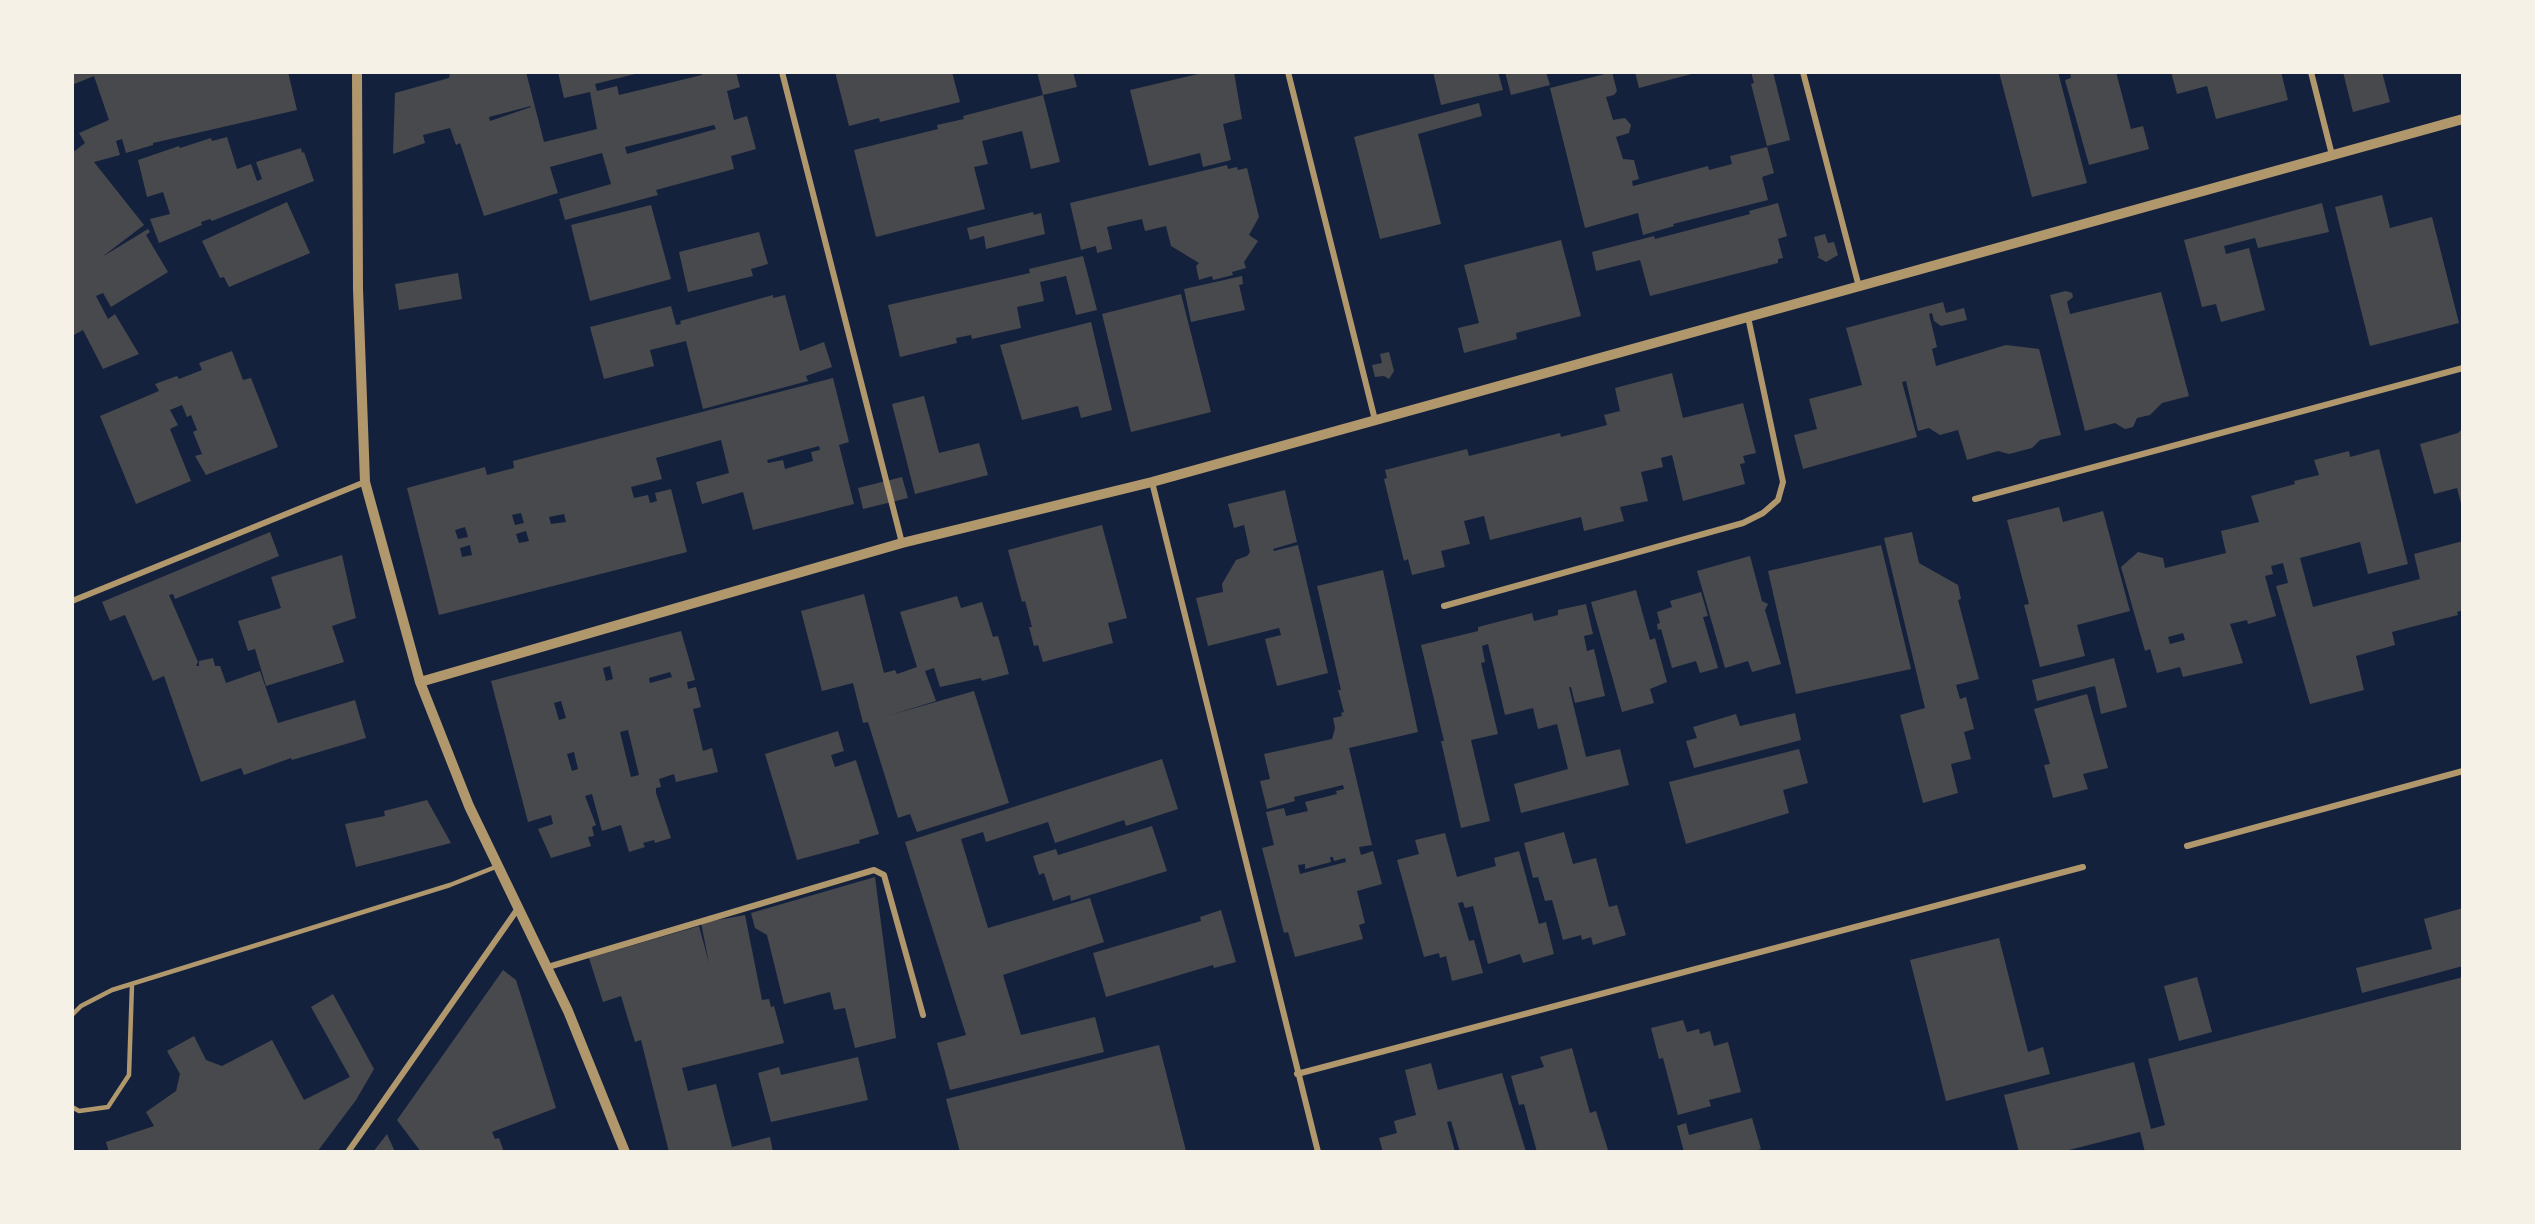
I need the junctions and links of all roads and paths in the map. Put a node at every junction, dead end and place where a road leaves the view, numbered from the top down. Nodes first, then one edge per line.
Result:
1 (357, 72) edge
2 (782, 72) edge
3 (1288, 72) edge
4 (1803, 72) edge
5 (2311, 72) edge
6 (2463, 119) edge
7 (2332, 155) junction
8 (1859, 287) junction
9 (1748, 317) junction
10 (2463, 368) edge
11 (1375, 420) junction
12 (365, 482) junction
13 (1152, 482) junction
14 (1975, 499) dead end
15 (902, 543) junction
16 (72, 601) edge
17 (1444, 606) dead end
18 (420, 682) junction
19 (2463, 771) edge
20 (2187, 846) dead end
21 (498, 866) junction
22 (2083, 867) dead end
23 (519, 907) junction
24 (548, 967) junction
25 (132, 984) junction
26 (922, 1015) dead end
27 (72, 1016) edge
28 (1297, 1074) junction
29 (72, 1107) edge
30 (348, 1152) edge
31 (625, 1152) edge
32 (1318, 1152) edge

1 - 12 street
2 - 15 street
3 - 11 street
4 - 8 street
5 - 7 street
6 - 7 street
7 - 8 street
8 - 9 street
9 - 11 street
9 - 17 street
10 - 14 street
11 - 13 street
12 - 16 street
12 - 18 street
13 - 15 street
13 - 28 street
15 - 18 street
18 - 21 street
19 - 20 street
21 - 23 street
21 - 25 lane
22 - 28 street
23 - 24 street
23 - 30 street
24 - 26 street
24 - 31 street
25 - 27 lane
25 - 29 lane
28 - 32 street

